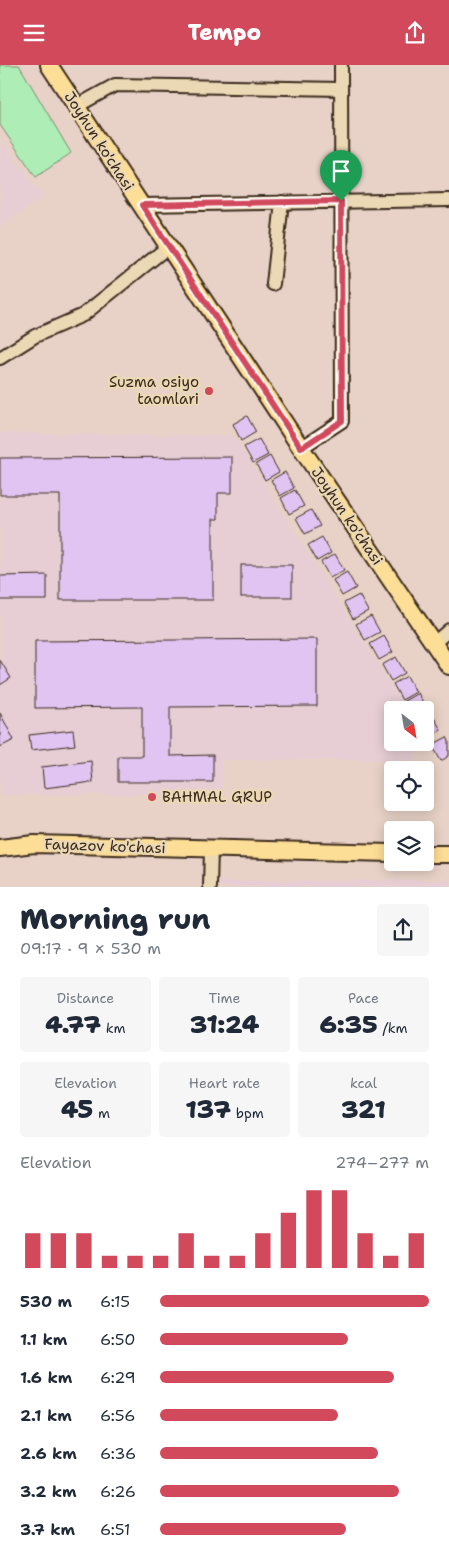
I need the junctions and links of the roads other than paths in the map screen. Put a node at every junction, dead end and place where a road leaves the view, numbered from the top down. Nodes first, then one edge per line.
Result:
1 (49, 65) edge
2 (341, 65) edge
3 (341, 89) junction
4 (77, 106) junction
5 (449, 200) edge
6 (341, 201) junction
7 (282, 202) junction
8 (142, 205) junction
9 (169, 246) junction
10 (273, 284) dead end
11 (0, 358) edge
12 (301, 448) junction
13 (449, 630) edge
14 (434, 643) junction
15 (449, 666) edge
16 (0, 848) edge
17 (211, 849) junction
18 (384, 853) edge
19 (434, 854) edge
20 (449, 854) edge
21 (210, 887) edge

1 - 4 main road, Joyhun ko'chasi
2 - 3 street
3 - 4 street
3 - 6 street
4 - 8 main road, Joyhun ko'chasi
5 - 6 street
6 - 7 street
6 - 12 street
7 - 8 street
7 - 10 street
8 - 9 main road, Joyhun ko'chasi
9 - 11 street
9 - 12 main road, Joyhun ko'chasi
12 - 14 main road, Joyhun ko'chasi
13 - 14 street
14 - 15 main road, Joyhun ko'chasi
16 - 17 main road, Fayazov ko'chasi
17 - 18 main road, Fayazov ko'chasi
17 - 21 street
19 - 20 main road

